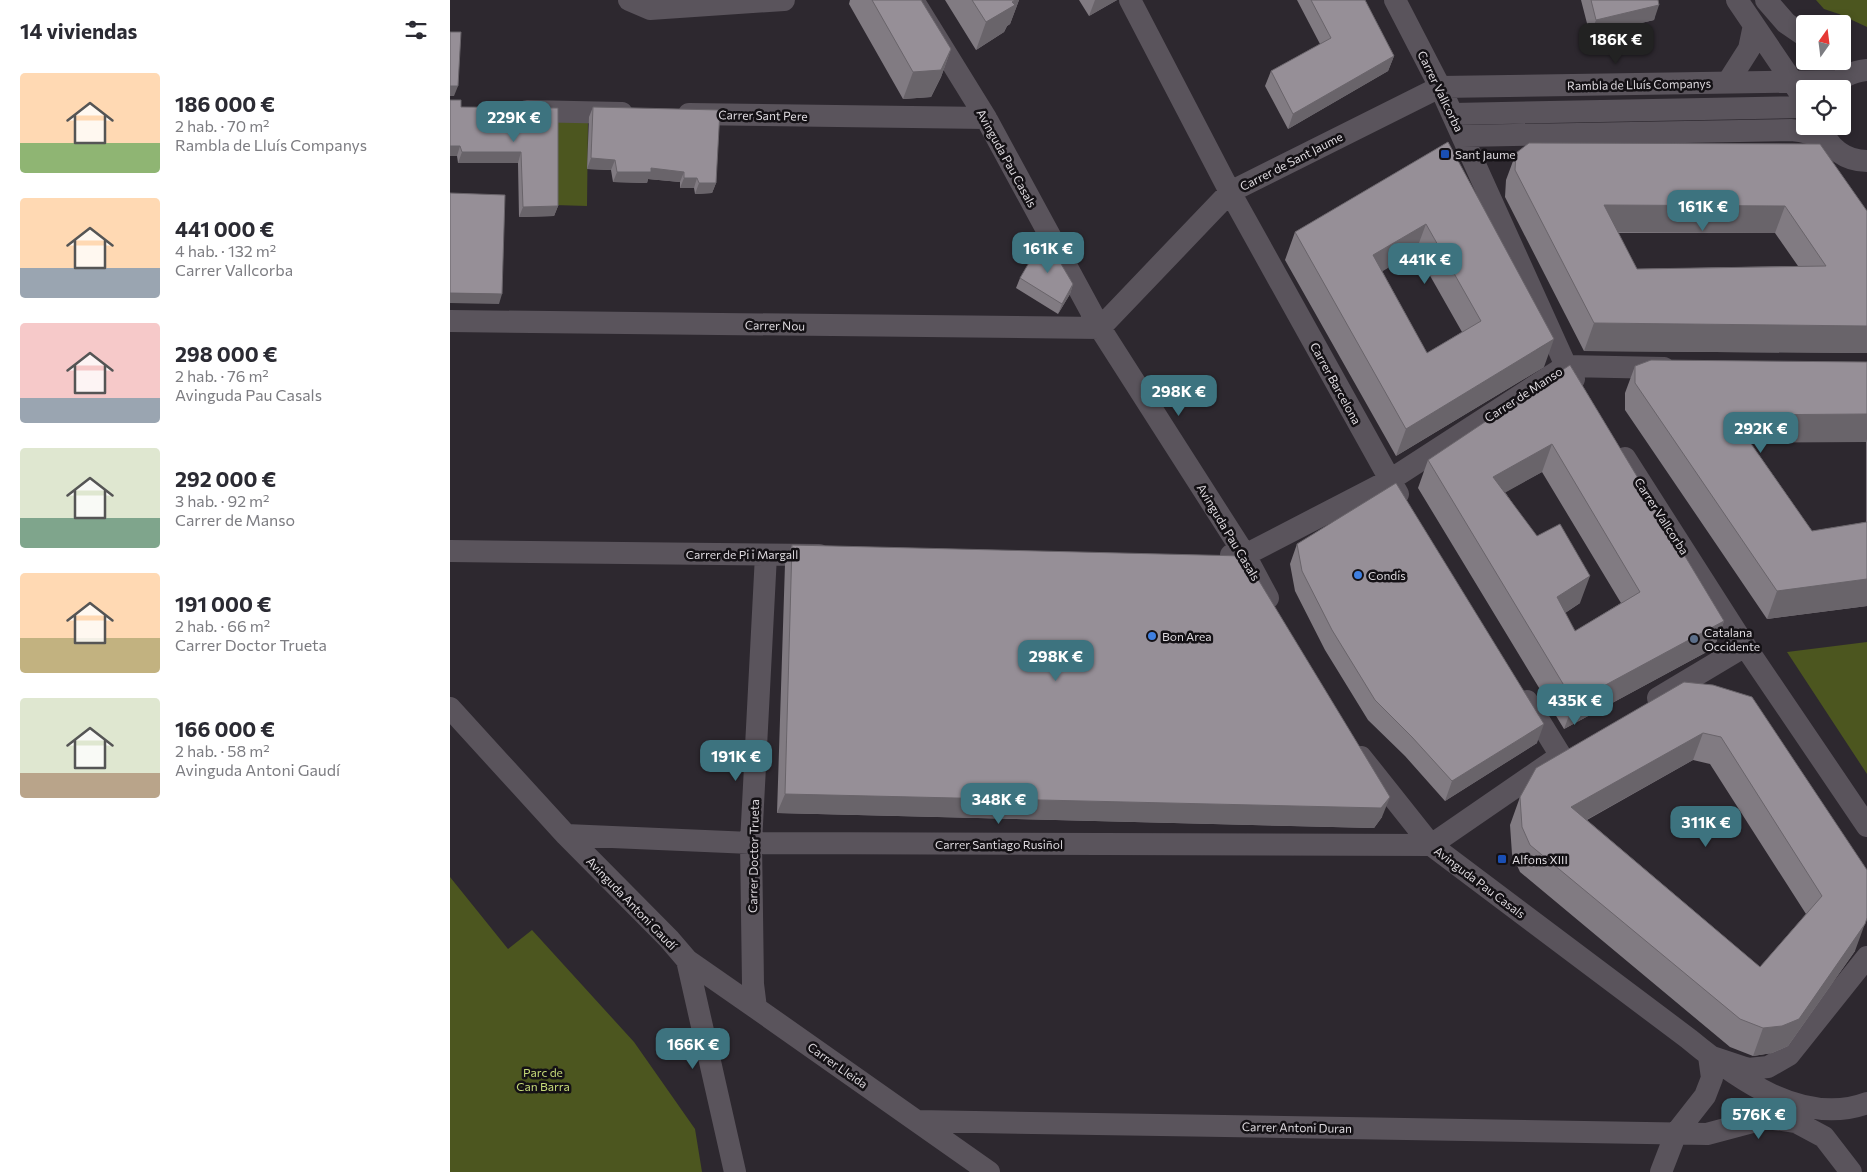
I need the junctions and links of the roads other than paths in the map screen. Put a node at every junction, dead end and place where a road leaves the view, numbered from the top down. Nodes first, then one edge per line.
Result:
1 (629, 0) edge
2 (784, 0) edge
3 (913, 0) edge
4 (1130, 0) edge
5 (1395, 0) edge
6 (1736, 0) edge
7 (1766, 0) edge
8 (1754, 25) junction
9 (1796, 30) edge
10 (1867, 70) edge
11 (1837, 77) edge
12 (1792, 81) junction
13 (1728, 82) junction
14 (1440, 87) junction
15 (1796, 87) edge
16 (1796, 107) edge
17 (508, 111) edge
18 (1453, 114) junction
19 (986, 118) junction
20 (1796, 131) edge
21 (1826, 135) edge
22 (1463, 136) junction
23 (1867, 162) edge
24 (1230, 192) junction
25 (450, 321) edge
26 (1100, 328) junction
27 (1566, 366) junction
28 (1682, 368) edge
29 (1587, 399) edge
30 (1613, 440) edge
31 (1390, 480) junction
32 (1411, 514) edge
33 (450, 551) edge
34 (766, 555) junction
35 (836, 555) edge
36 (1215, 555) edge
37 (1245, 555) junction
38 (1278, 616) edge
39 (1745, 646) junction
40 (1514, 681) edge
41 (450, 708) edge
42 (1636, 711) edge
43 (1351, 745) edge
44 (1867, 826) edge
45 (566, 835) junction
46 (751, 842) junction
47 (1431, 845) junction
48 (1867, 957) edge
49 (686, 960) junction
50 (756, 1008) junction
51 (1709, 1056) junction
52 (1867, 1103) edge
53 (917, 1121) junction
54 (1676, 1133) junction
55 (1848, 1167) edge
56 (735, 1172) edge
57 (989, 1172) edge
58 (1661, 1172) edge

1 - 2 street
3 - 19 street, Avinguda Pau Casals
4 - 24 street, Carrer Barcelona
5 - 14 street, Carrer Vallcorba
6 - 8 street
7 - 9 street
8 - 12 street
8 - 13 street
10 - 11 street
11 - 12 street, Rambla de Lluís Companys
12 - 13 street, Rambla de Lluís Companys
12 - 15 street
13 - 14 street, Rambla de Lluís Companys
14 - 18 street, Carrer Vallcorba
14 - 24 street, Carrer de Sant Jaume
16 - 18 street
17 - 19 street, Carrer Sant Pere
18 - 22 street, Carrer Vallcorba
19 - 26 street, Avinguda Pau Casals
20 - 22 street
21 - 23 street
22 - 27 street, Carrer Vallcorba
24 - 26 street, Carrer de Sant Jaume
24 - 31 street, Carrer Barcelona
25 - 26 street, Carrer Nou
26 - 37 street, Avinguda Pau Casals
27 - 28 street, Carrer de Manso
27 - 29 street, Carrer Vallcorba
27 - 31 street, Carrer de Manso
30 - 39 street, Carrer Vallcorba
31 - 32 street, Carrer Barcelona
31 - 37 street, Carrer de Manso
33 - 34 street, Carrer de Pi i Margall
34 - 35 street, Carrer de Pi i Margall
34 - 46 street, Carrer Doctor Trueta
36 - 37 street
37 - 38 street, Avinguda Pau Casals
39 - 42 street
39 - 44 street, Carrer Vallcorba
40 - 47 street
41 - 45 street, Avinguda Antoni Gaudí
43 - 47 street, Avinguda Pau Casals
45 - 46 street, Carrer Santiago Rusiñol
45 - 49 street, Avinguda Antoni Gaudí
46 - 47 street, Carrer Santiago Rusiñol
46 - 50 street, Carrer Doctor Trueta
47 - 51 street, Avinguda Pau Casals
48 - 51 street
49 - 50 street, Carrer Lleida
49 - 56 street, Avinguda Antoni Gaudí
50 - 53 street, Carrer Lleida
51 - 52 street, Avinguda Pau Casals
51 - 54 street
53 - 54 street, Carrer Antoni Duran
53 - 57 street, Carrer Lleida
54 - 55 street, Carrer Antoni Duran
54 - 58 street

